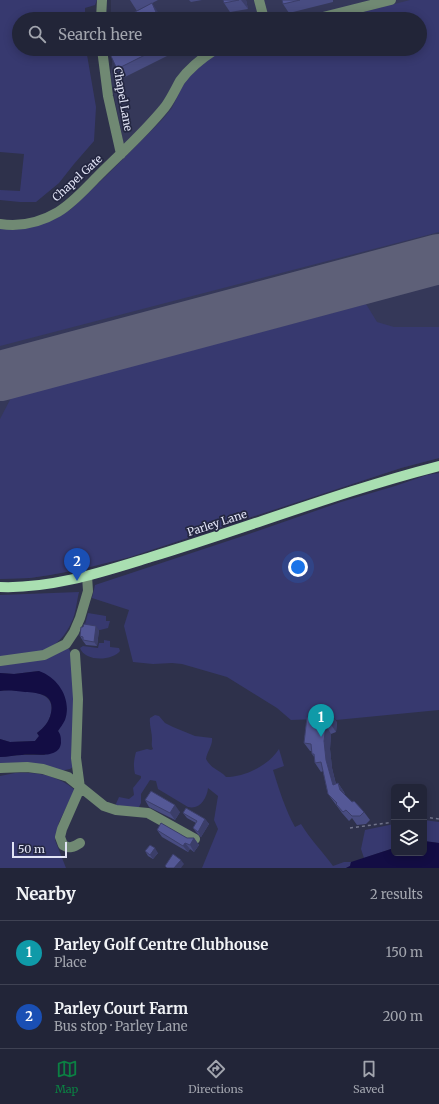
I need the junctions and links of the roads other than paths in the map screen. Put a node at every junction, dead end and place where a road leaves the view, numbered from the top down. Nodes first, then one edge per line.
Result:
1 (102, 0) edge
2 (260, 0) edge
3 (391, 0) edge
4 (102, 12) edge
5 (263, 12) edge
6 (343, 12) edge
7 (103, 56) edge
8 (205, 56) edge
9 (121, 154) junction
10 (0, 224) edge
11 (439, 466) edge
12 (87, 576) junction
13 (0, 587) edge
14 (75, 654) dead end
15 (0, 661) edge
16 (0, 768) edge
17 (80, 788) junction
18 (195, 839) edge
19 (80, 843) dead end

1 - 4 street
2 - 5 street
3 - 6 street
7 - 9 street, Chapel Lane
8 - 9 street, Chapel Gate
9 - 10 street, Chapel Gate
11 - 12 main road, Parley Lane
12 - 13 main road, Parley Lane
12 - 15 street
14 - 17 street
16 - 17 street
17 - 18 street
17 - 19 street

